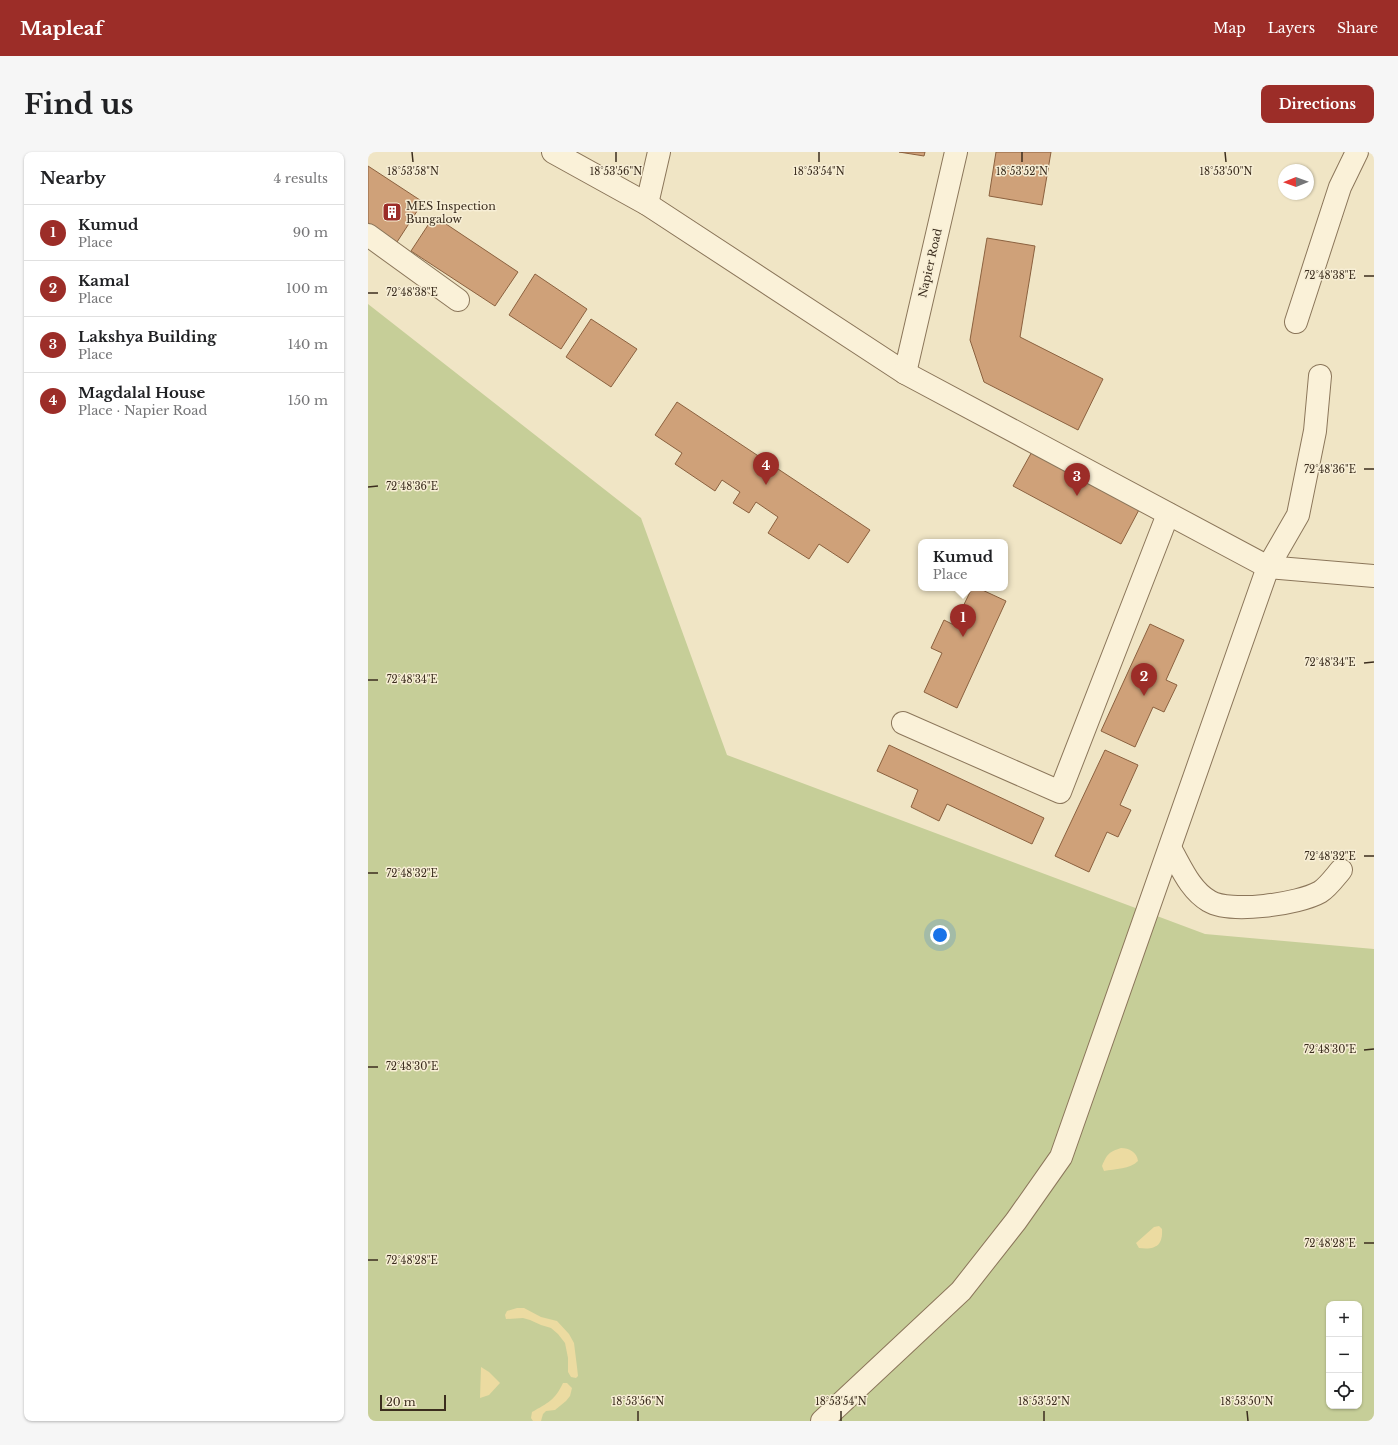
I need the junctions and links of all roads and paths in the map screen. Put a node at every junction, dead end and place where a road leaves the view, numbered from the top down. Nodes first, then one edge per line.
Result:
1 (553, 152) edge
2 (659, 152) edge
3 (956, 152) edge
4 (1357, 152) edge
5 (647, 204) junction
6 (368, 235) edge
7 (458, 300) dead end
8 (1296, 322) dead end
9 (904, 373) junction
10 (1320, 376) dead end
11 (1168, 514) junction
12 (1268, 567) junction
13 (1374, 576) edge
14 (903, 723) dead end
15 (1170, 848) junction
16 (1341, 870) dead end
17 (822, 1421) edge

1 - 5 street
2 - 5 street
3 - 9 street, Napier Road
4 - 8 street
5 - 9 street
6 - 7 street
9 - 11 street
10 - 12 street
11 - 12 street
11 - 14 street
12 - 13 street
12 - 15 street
15 - 16 street
15 - 17 street

